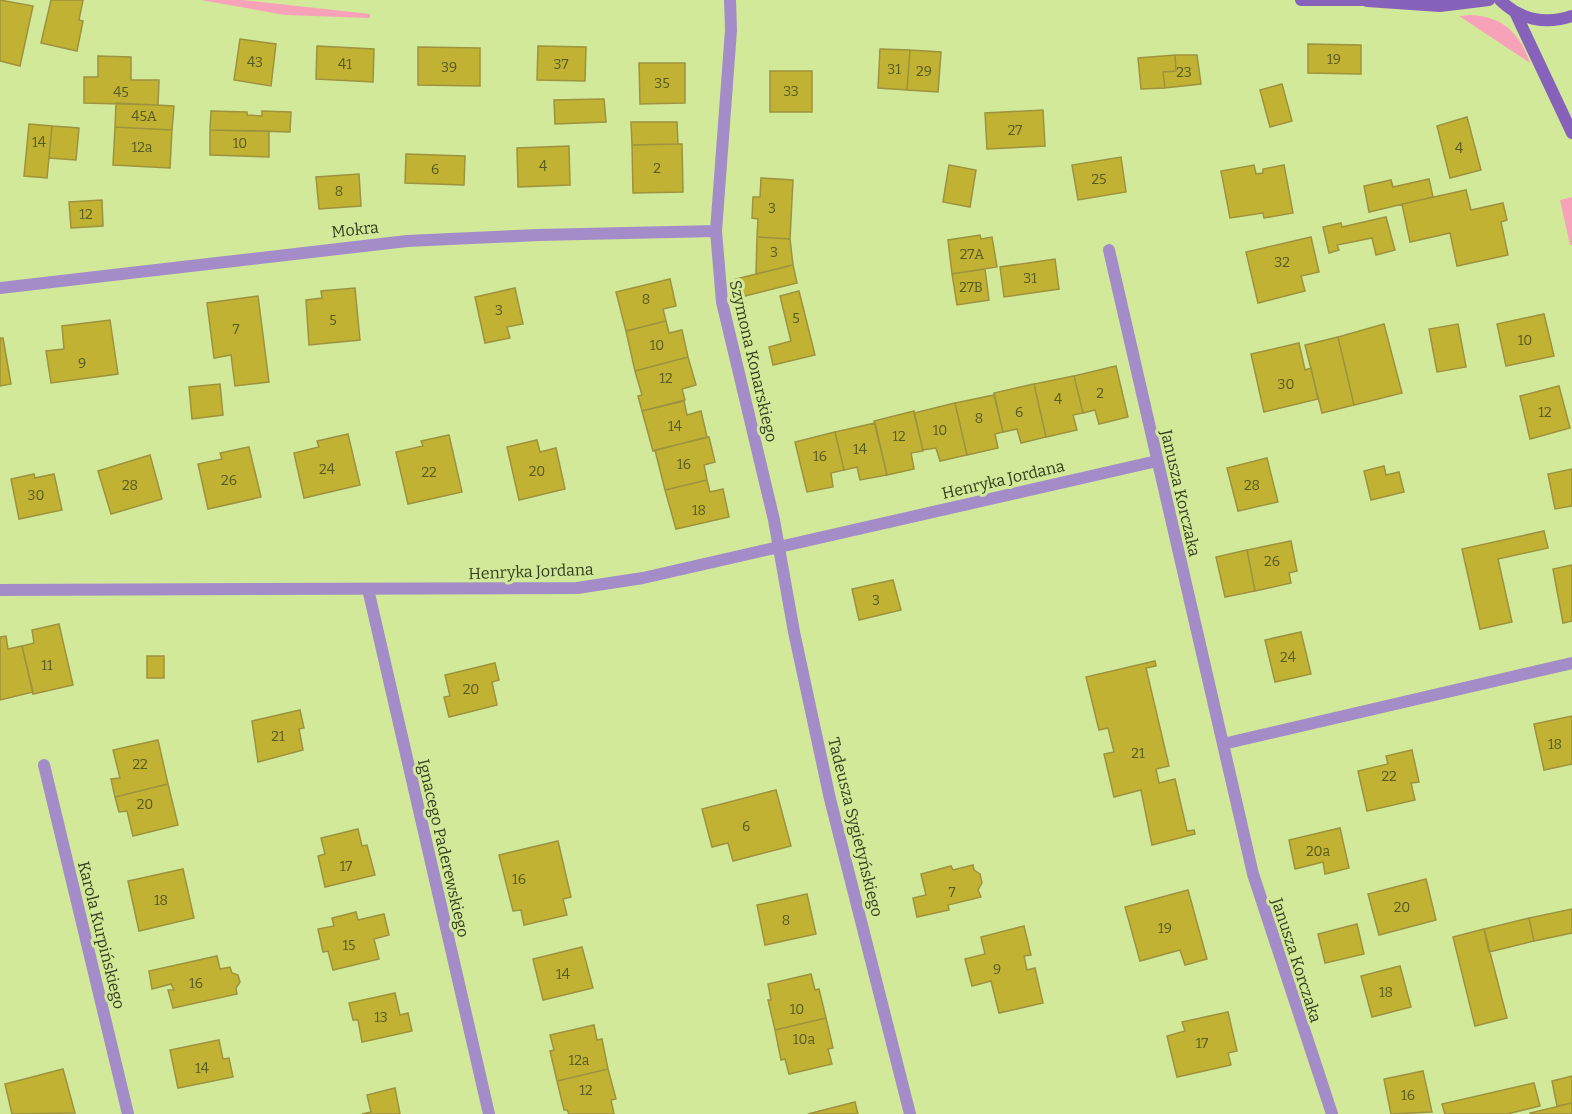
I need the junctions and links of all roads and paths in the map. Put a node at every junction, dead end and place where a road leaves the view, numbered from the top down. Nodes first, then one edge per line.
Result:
1 (730, 0) edge
2 (1301, 0) edge
3 (1368, 0) edge
4 (1489, 0) edge
5 (1500, 0) edge
6 (1515, 12) junction
7 (1572, 16) edge
8 (1572, 133) edge
9 (716, 231) junction
10 (1109, 250) dead end
11 (0, 288) edge
12 (1157, 461) junction
13 (779, 547) junction
14 (368, 589) junction
15 (0, 590) edge
16 (1572, 663) edge
17 (1223, 744) junction
18 (44, 765) dead end
19 (129, 1114) edge
20 (489, 1114) edge
21 (910, 1114) edge
22 (1332, 1114) edge

1 - 9 street, Szymona Konarskiego
2 - 3 main road
3 - 4 main road
5 - 6 main road
6 - 7 main road
6 - 8 main road
9 - 11 street, Mokra
9 - 13 street, Szymona Konarskiego
10 - 12 street, Janusza Korczaka
12 - 13 street, Henryka Jordana
12 - 17 street, Janusza Korczaka
13 - 14 street, Henryka Jordana
13 - 21 street, Tadeusza Sygietyńskiego
14 - 15 street, Henryka Jordana
14 - 20 street, Ignacego Paderewskiego
16 - 17 street
17 - 22 street, Janusza Korczaka
18 - 19 street, Karola Kurpińskiego

